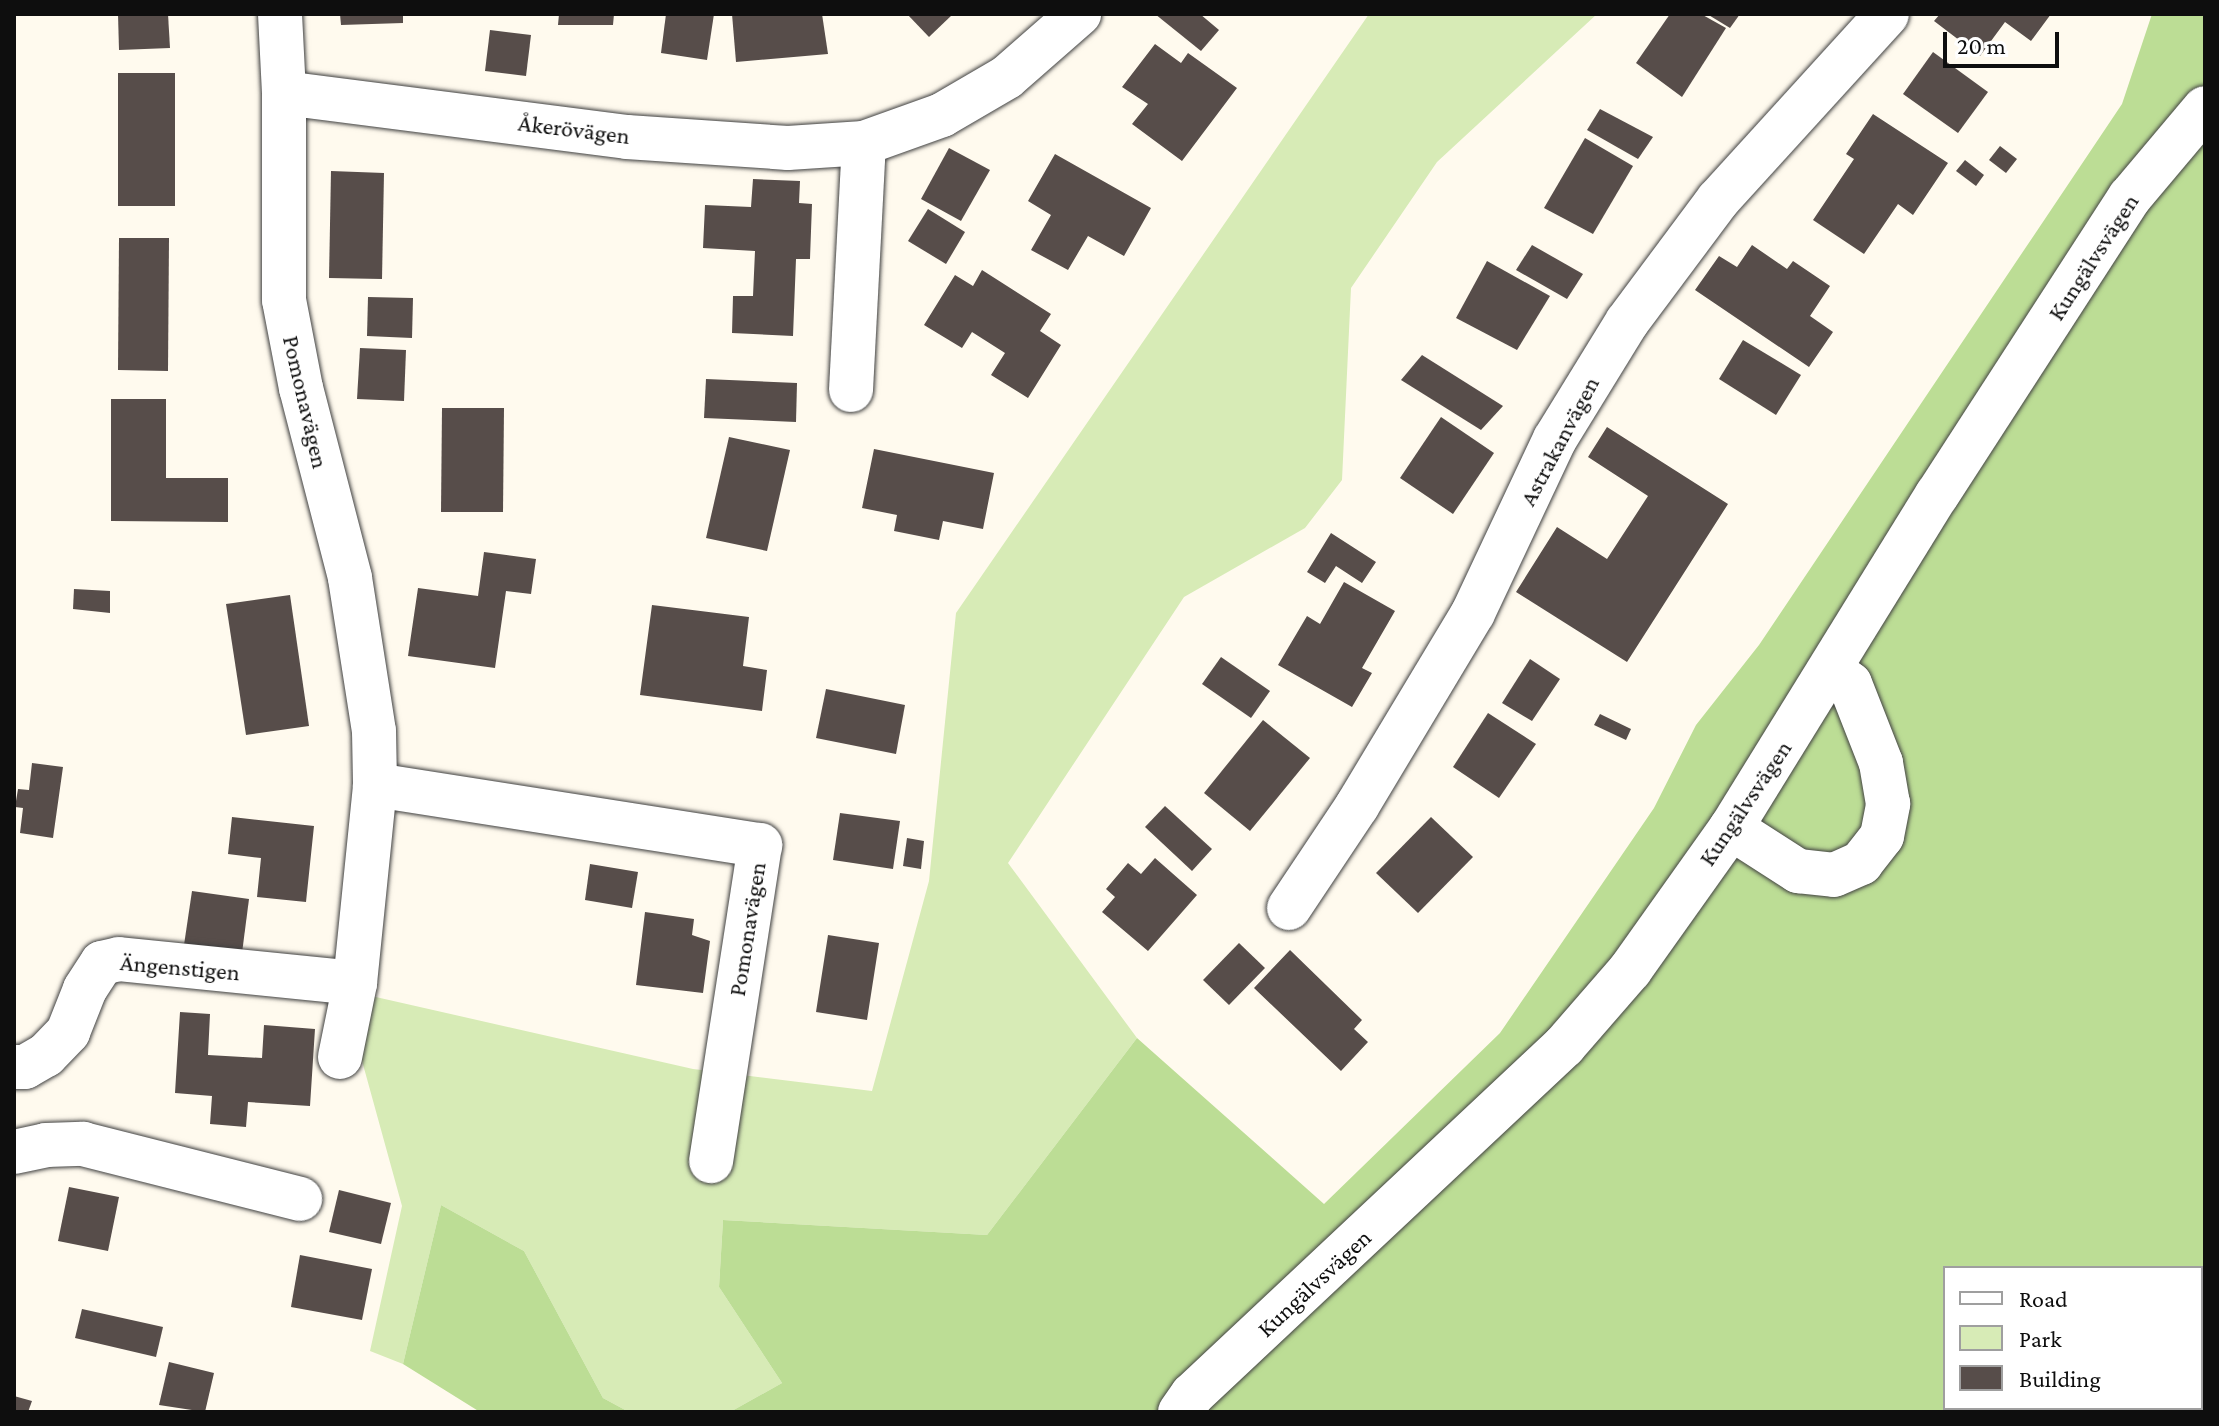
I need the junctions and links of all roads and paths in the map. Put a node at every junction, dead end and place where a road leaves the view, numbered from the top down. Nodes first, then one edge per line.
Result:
1 (280, 14) edge
2 (1079, 14) edge
3 (1887, 14) edge
4 (284, 93) junction
5 (2205, 108) edge
6 (864, 143) junction
7 (851, 390) dead end
8 (1832, 670) junction
9 (375, 785) junction
10 (1731, 828) junction
11 (1289, 908) dead end
12 (355, 983) junction
13 (340, 1057) dead end
14 (14, 1067) edge
15 (14, 1152) edge
16 (711, 1161) dead end
17 (300, 1199) dead end
18 (1180, 1412) edge

1 - 4 street, Pomonavägen
2 - 6 street, Åkerövägen
3 - 11 street, Astrakanvägen
4 - 6 street, Åkerövägen
4 - 9 street, Pomonavägen
5 - 8 street, Kungälvsvägen
6 - 7 street
8 - 10 street, Kungälvsvägen
8 - 10 street
9 - 12 street, Pomonavägen
9 - 16 street, Pomonavägen
10 - 18 street, Kungälvsvägen
12 - 13 street, Pomonavägen
12 - 14 street, Ängenstigen
15 - 17 street

